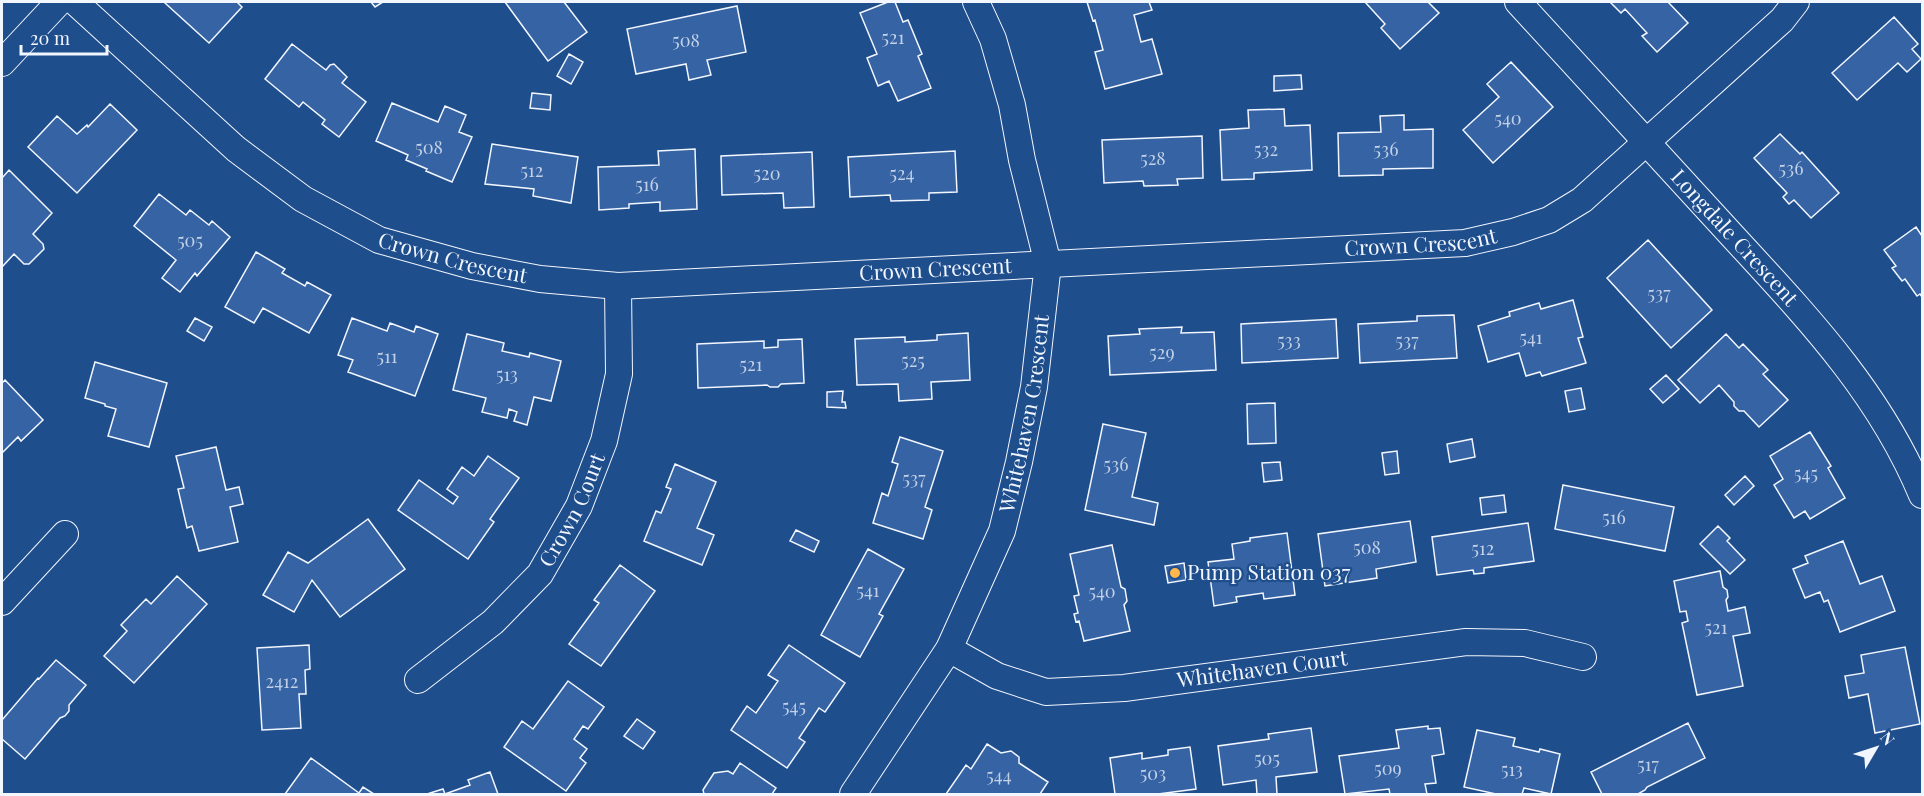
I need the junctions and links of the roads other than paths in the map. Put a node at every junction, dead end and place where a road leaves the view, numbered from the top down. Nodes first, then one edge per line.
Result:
1 (59, 2) edge
2 (75, 2) edge
3 (976, 2) edge
4 (1518, 2) edge
5 (1796, 2) edge
6 (2, 63) edge
7 (1646, 141) junction
8 (1048, 264) junction
9 (618, 286) junction
10 (1923, 495) edge
11 (65, 534) dead end
12 (2, 602) edge
13 (949, 649) junction
14 (1583, 657) dead end
15 (418, 680) dead end
16 (853, 795) edge

1 - 6 street
2 - 9 street, Crown Crescent
3 - 8 street, Whitehaven Crescent
4 - 7 street, Longdale Crescent
5 - 7 street, Crown Crescent
7 - 8 street, Crown Crescent
7 - 10 street, Longdale Crescent
8 - 9 street, Crown Crescent
8 - 13 street, Whitehaven Crescent
9 - 15 street, Crown Court
11 - 12 street
13 - 14 street, Whitehaven Court
13 - 16 street, Whitehaven Crescent

